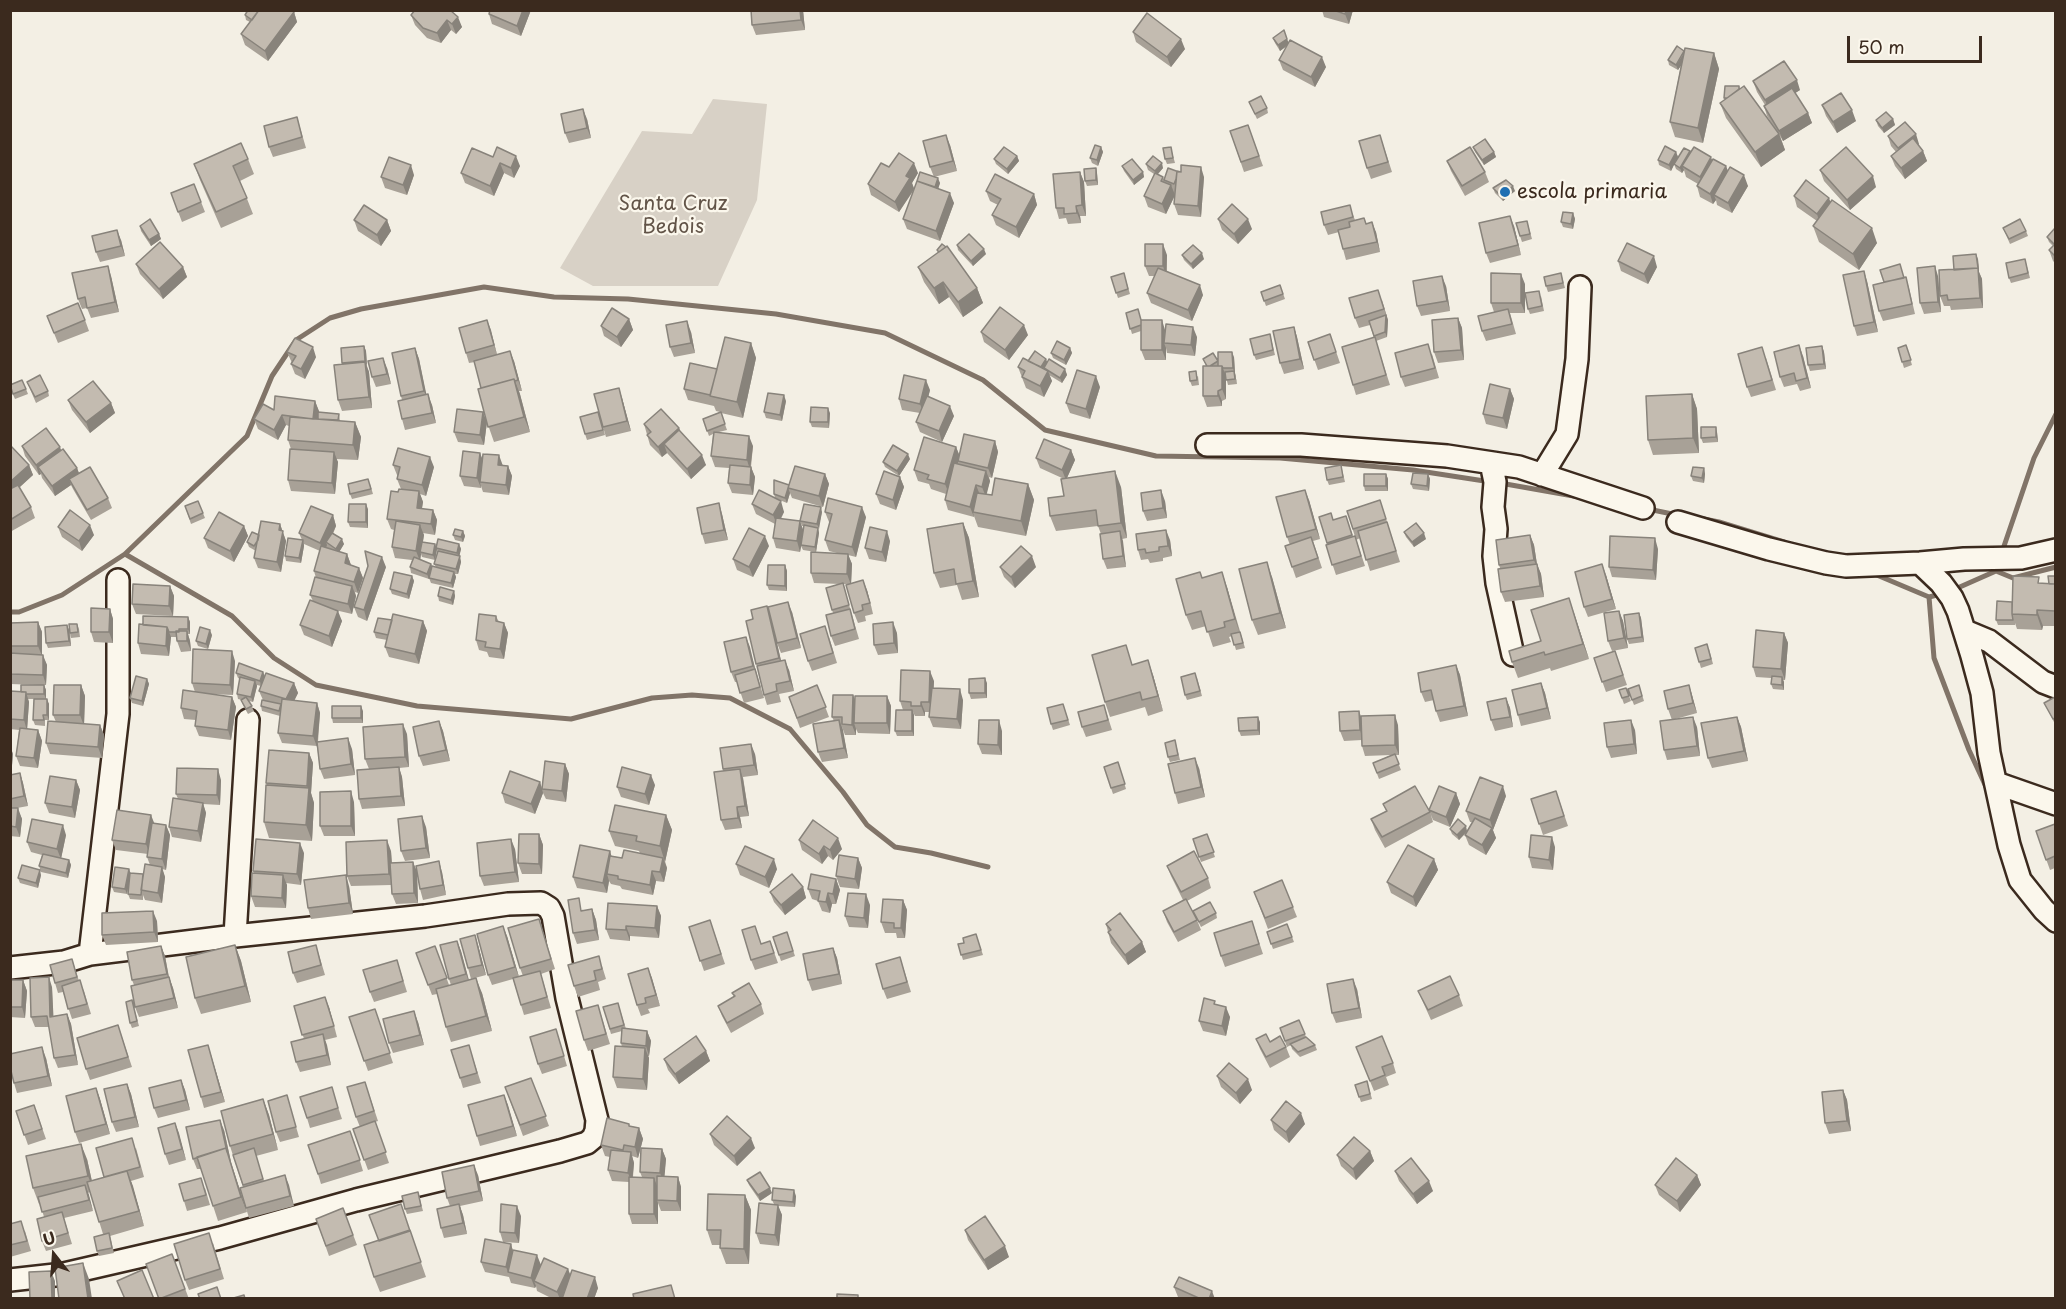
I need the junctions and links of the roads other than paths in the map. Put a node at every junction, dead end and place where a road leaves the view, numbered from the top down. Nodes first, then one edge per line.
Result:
1 (1580, 287) dead end
2 (1207, 446) dead end
3 (1491, 463) junction
4 (1542, 475) junction
5 (1644, 508) dead end
6 (1678, 522) dead end
7 (2055, 550) edge
8 (1920, 564) junction
9 (118, 580) dead end
10 (1965, 631) junction
11 (1513, 656) edge
12 (2055, 687) edge
13 (248, 720) dead end
14 (1996, 783) junction
15 (2055, 804) edge
16 (2055, 921) edge
17 (235, 936) junction
18 (90, 954) junction
19 (10, 968) edge
20 (10, 1280) edge

1 - 4 street
2 - 3 street
3 - 4 street
3 - 11 street
4 - 5 street
6 - 8 street
7 - 8 street
8 - 10 street
9 - 18 street
10 - 12 street
10 - 14 street
13 - 17 street
14 - 15 street
14 - 16 street
17 - 18 street
17 - 20 street
18 - 19 street

